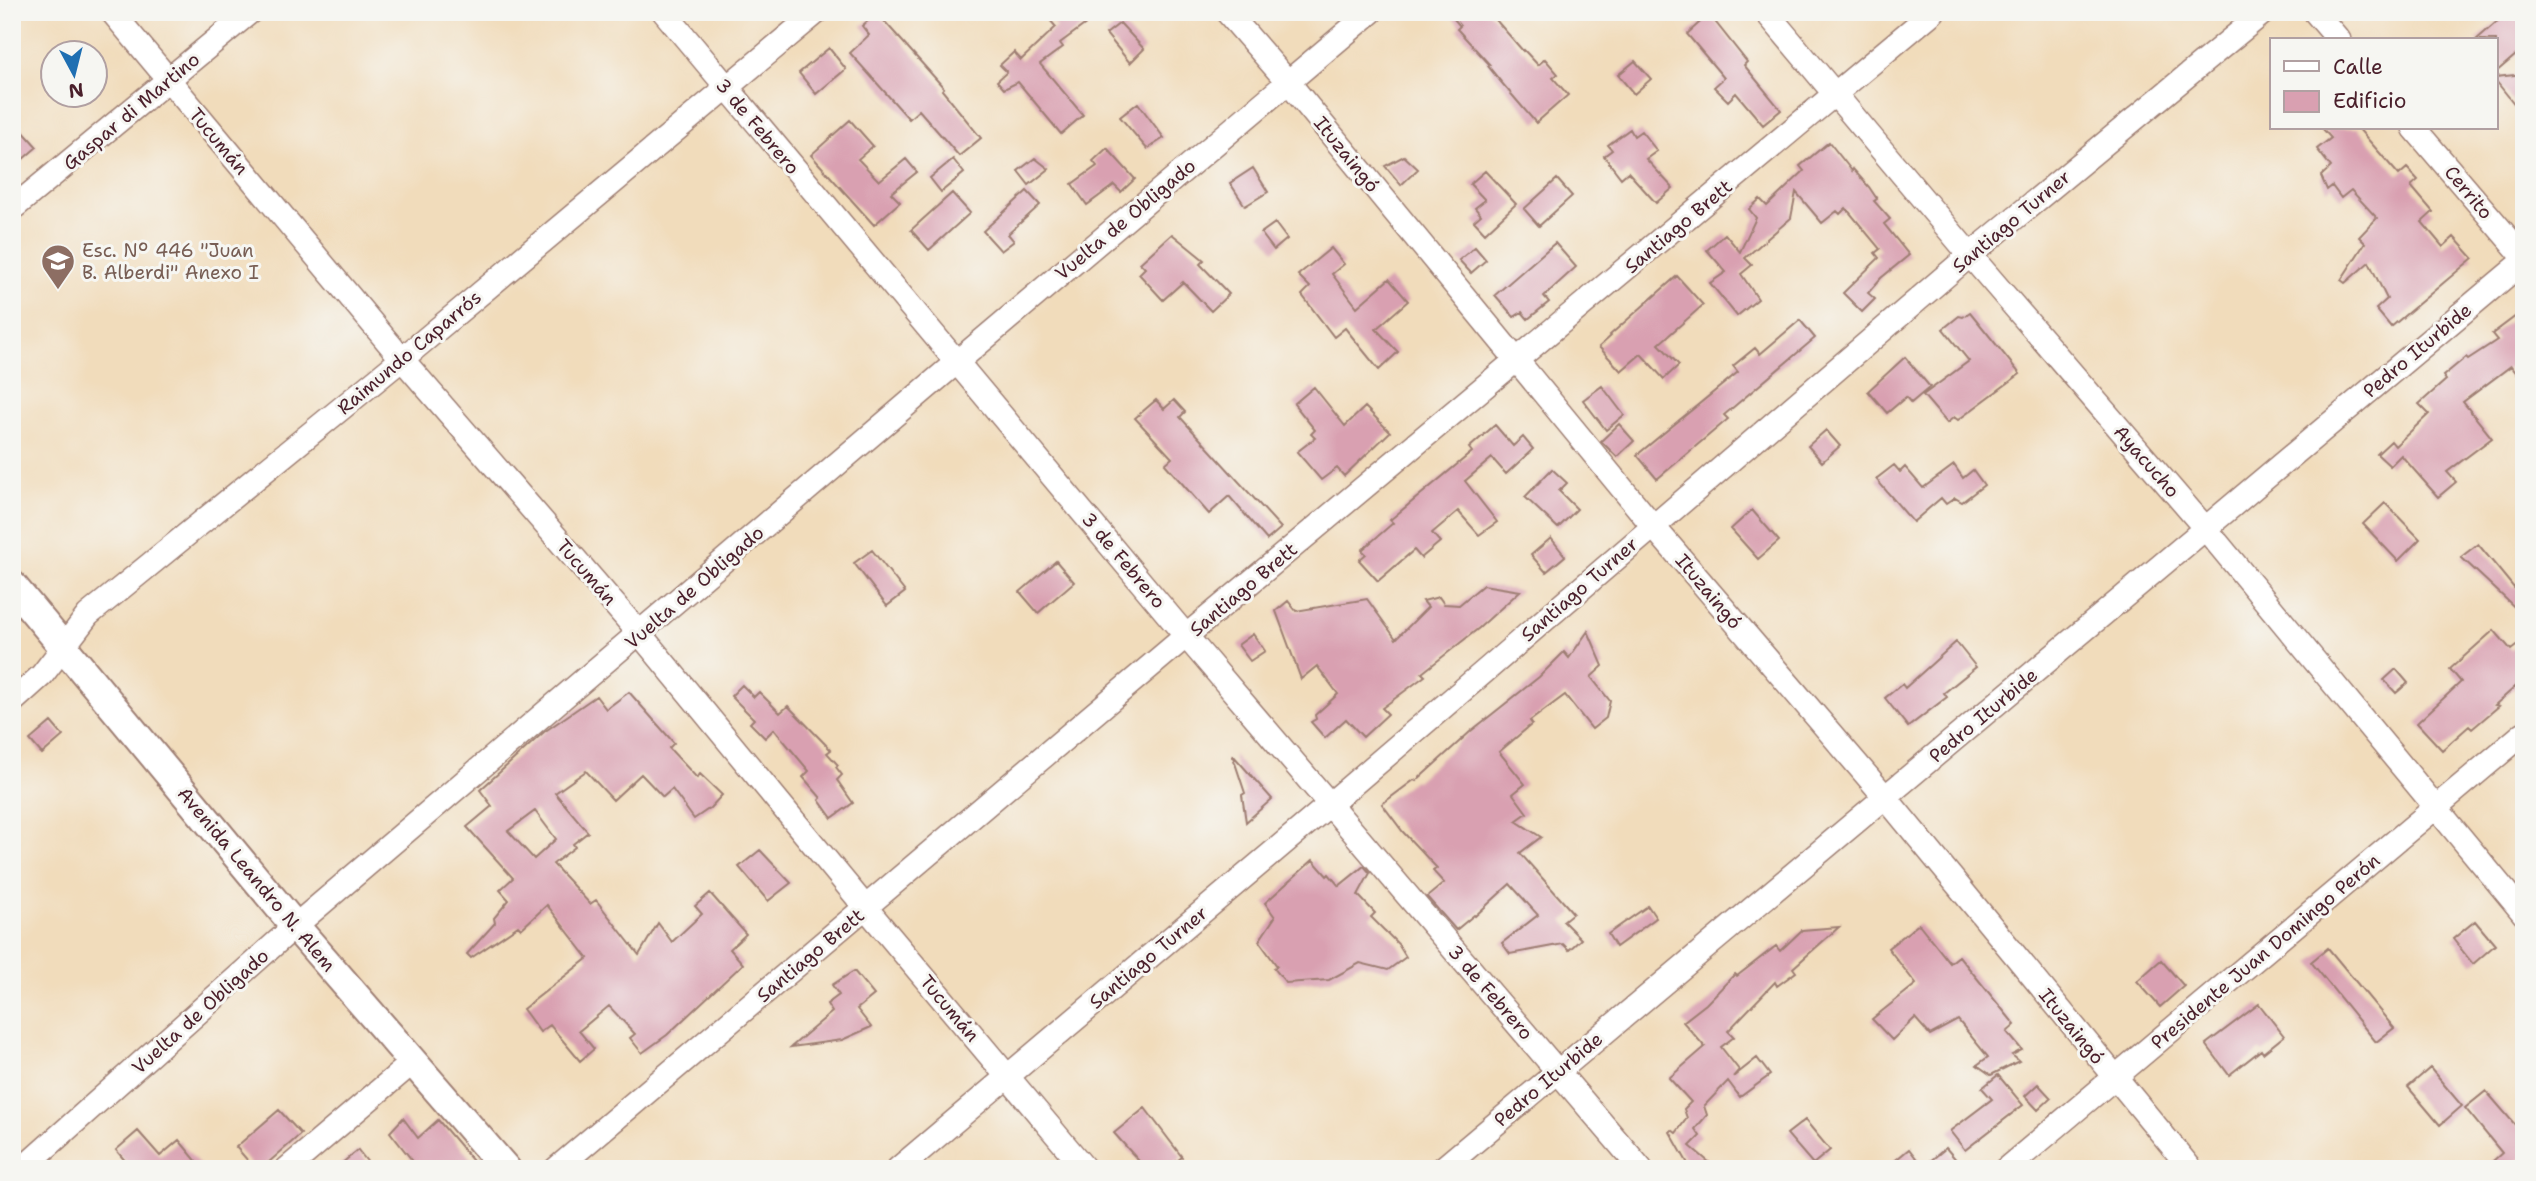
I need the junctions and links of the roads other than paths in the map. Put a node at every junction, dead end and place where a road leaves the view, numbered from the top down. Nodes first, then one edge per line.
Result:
1 (112, 12) edge
2 (250, 12) edge
3 (664, 12) edge
4 (817, 12) edge
5 (1227, 12) edge
6 (1371, 12) edge
7 (1766, 12) edge
8 (1933, 12) edge
9 (2264, 12) edge
10 (2315, 12) edge
11 (2337, 38) edge
12 (169, 80) junction
13 (1288, 82) junction
14 (726, 89) junction
15 (1834, 95) junction
16 (2416, 130) edge
17 (12, 209) edge
18 (1970, 255) junction
19 (2524, 259) edge
20 (402, 359) junction
21 (958, 361) junction
22 (1517, 361) junction
23 (1653, 526) junction
24 (2205, 528) junction
25 (12, 585) edge
26 (640, 634) junction
27 (1186, 636) junction
28 (64, 648) junction
29 (12, 702) edge
30 (2524, 733) edge
31 (1886, 798) junction
32 (1330, 804) junction
33 (2435, 808) junction
34 (866, 908) junction
35 (2524, 914) edge
36 (295, 926) junction
37 (413, 1062) junction
38 (1558, 1070) junction
39 (1007, 1076) junction
40 (2114, 1078) junction
41 (22, 1169) edge
42 (287, 1169) edge
43 (506, 1169) edge
44 (556, 1169) edge
45 (898, 1169) edge
46 (1085, 1169) edge
47 (1442, 1169) edge
48 (1641, 1169) edge
49 (2006, 1169) edge
50 (2191, 1169) edge

1 - 12 street, Tucumán
2 - 12 street, Gaspar di Martino
3 - 14 street, 3 de Febrero
4 - 14 street, Raimundo Caparrós
5 - 13 street, Ituzaingó
6 - 13 street, Vuelta de Obligado
7 - 15 street, Ayacucho
8 - 15 street, Santiago Brett
9 - 18 street, Santiago Turner
10 - 11 street
12 - 17 street, Gaspar di Martino
12 - 20 street, Tucumán
13 - 21 street, Vuelta de Obligado
13 - 22 street, Ituzaingó
14 - 20 street, Raimundo Caparrós
14 - 21 street, 3 de Febrero
15 - 18 street, Ayacucho
15 - 22 street, Santiago Brett
16 - 19 street, Cerrito
18 - 23 street, Santiago Turner
18 - 24 street, Ayacucho
19 - 24 street, Pedro Iturbide
20 - 26 street, Tucumán
20 - 28 street, Raimundo Caparrós
21 - 26 street, Vuelta de Obligado
21 - 27 street, 3 de Febrero
22 - 23 street, Ituzaingó
22 - 27 street, Santiago Brett
23 - 31 street, Ituzaingó
23 - 32 street, Santiago Turner
24 - 31 street, Pedro Iturbide
24 - 33 street, Ayacucho
25 - 28 main road, Avenida Leandro N. Alem
26 - 34 street, Tucumán
26 - 36 street, Vuelta de Obligado
27 - 32 street, 3 de Febrero
27 - 34 street, Santiago Brett
28 - 29 street, Raimundo Caparrós
28 - 36 main road, Avenida Leandro N. Alem
30 - 33 street, Presidente Juan Domingo Perón
31 - 38 street, Pedro Iturbide
31 - 40 street, Ituzaingó
32 - 38 street, 3 de Febrero
32 - 39 street, Santiago Turner
33 - 35 street, Ayacucho
33 - 40 street, Presidente Juan Domingo Perón
34 - 39 street, Tucumán
34 - 44 street, Santiago Brett
36 - 37 main road, Avenida Leandro N. Alem
36 - 41 street, Vuelta de Obligado
37 - 42 street
37 - 43 main road, Avenida Leandro N. Alem
38 - 47 street, Pedro Iturbide
38 - 48 street, 3 de Febrero
39 - 45 street, Santiago Turner
39 - 46 street, Tucumán
40 - 49 street, Presidente Juan Domingo Perón
40 - 50 street, Ituzaingó

